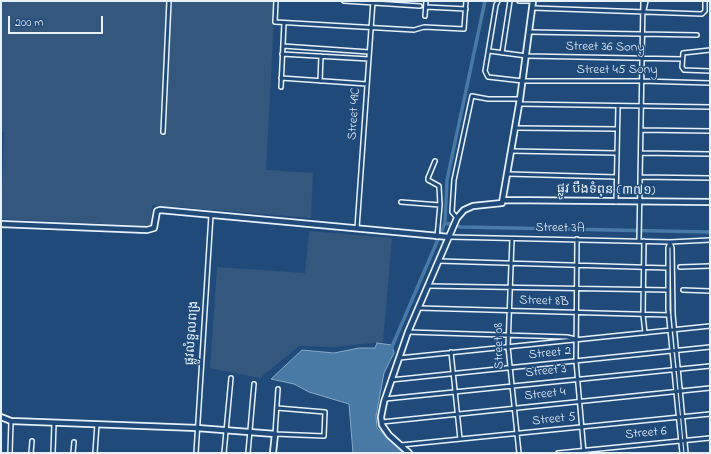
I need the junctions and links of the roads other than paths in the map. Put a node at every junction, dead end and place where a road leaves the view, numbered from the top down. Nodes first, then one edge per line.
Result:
1 (170, 1) edge
2 (276, 1) edge
3 (344, 1) edge
4 (426, 1) edge
5 (466, 1) edge
6 (498, 1) edge
7 (510, 1) edge
8 (519, 1) edge
9 (533, 1) edge
10 (645, 1) edge
11 (705, 1) edge
12 (373, 2) edge
13 (420, 6) dead end
14 (426, 6) junction
15 (533, 8) junction
16 (466, 9) junction
17 (643, 12) junction
18 (425, 16) dead end
19 (284, 23) junction
20 (371, 28) junction
21 (530, 32) junction
22 (643, 34) junction
23 (697, 35) dead end
24 (283, 46) junction
25 (319, 48) junction
26 (325, 49) junction
27 (710, 50) edge
28 (489, 51) junction
29 (369, 52) junction
30 (502, 53) junction
31 (282, 54) junction
32 (321, 56) junction
33 (527, 56) junction
34 (369, 59) junction
35 (642, 59) junction
36 (682, 59) junction
37 (710, 71) edge
38 (281, 78) junction
39 (320, 81) junction
40 (523, 81) junction
41 (642, 81) junction
42 (710, 83) edge
43 (367, 84) junction
44 (281, 87) dead end
45 (520, 98) junction
46 (520, 104) junction
47 (618, 106) junction
48 (642, 106) junction
49 (710, 107) edge
50 (516, 128) junction
51 (617, 129) junction
52 (641, 130) junction
53 (710, 131) edge
54 (162, 132) dead end
55 (511, 151) junction
56 (617, 153) junction
57 (641, 153) junction
58 (710, 154) edge
59 (435, 161) dead end
60 (508, 174) junction
61 (616, 177) junction
62 (640, 178) junction
63 (710, 178) edge
64 (503, 200) junction
65 (401, 202) dead end
66 (616, 202) junction
67 (640, 202) junction
68 (710, 202) edge
69 (440, 205) junction
70 (211, 215) junction
71 (455, 223) junction
72 (1, 224) edge
73 (357, 228) junction
74 (439, 237) junction
75 (449, 237) junction
76 (512, 239) junction
77 (577, 239) junction
78 (639, 239) junction
79 (710, 240) edge
80 (644, 241) junction
81 (670, 242) junction
82 (439, 261) junction
83 (512, 263) junction
84 (577, 265) junction
85 (710, 266) edge
86 (644, 267) junction
87 (680, 267) dead end
88 (668, 270) junction
89 (672, 271) junction
90 (429, 286) junction
91 (511, 287) junction
92 (576, 289) junction
93 (643, 290) junction
94 (683, 290) dead end
95 (710, 291) edge
96 (668, 292) junction
97 (673, 294) junction
98 (418, 308) junction
99 (668, 309) junction
100 (673, 309) junction
101 (510, 311) junction
102 (576, 313) junction
103 (643, 315) junction
104 (669, 315) junction
105 (710, 326) edge
106 (672, 330) junction
107 (408, 332) junction
108 (645, 332) junction
109 (509, 336) junction
110 (576, 339) junction
111 (508, 347) junction
112 (710, 347) edge
113 (672, 351) junction
114 (677, 351) junction
115 (451, 352) junction
116 (399, 358) junction
117 (576, 361) junction
118 (710, 366) edge
119 (510, 368) junction
120 (674, 369) junction
121 (678, 369) junction
122 (453, 374) junction
123 (231, 378) dead end
124 (578, 379) junction
125 (391, 380) junction
126 (254, 384) dead end
127 (512, 386) junction
128 (710, 388) edge
129 (278, 389) dead end
130 (455, 392) junction
131 (677, 392) junction
132 (681, 392) junction
133 (385, 399) junction
134 (579, 402) junction
135 (277, 408) junction
136 (514, 408) junction
137 (457, 414) junction
138 (710, 414) edge
139 (1, 417) edge
140 (679, 417) junction
141 (683, 417) junction
142 (11, 421) junction
143 (381, 422) junction
144 (54, 423) junction
145 (97, 424) junction
146 (582, 427) junction
147 (197, 428) junction
148 (226, 431) junction
149 (250, 432) junction
150 (275, 434) junction
151 (517, 434) junction
152 (710, 438) edge
153 (460, 439) junction
154 (32, 441) dead end
155 (680, 441) junction
156 (685, 441) junction
157 (74, 442) dead end
158 (401, 445) junction
159 (584, 452) edge
160 (10, 453) edge
161 (31, 453) edge
162 (53, 453) edge
163 (73, 453) edge
164 (95, 453) edge
165 (196, 453) edge
166 (224, 453) edge
167 (248, 453) edge
168 (273, 453) edge
169 (409, 453) edge
170 (519, 453) edge
171 (558, 453) edge
172 (682, 453) edge
173 (686, 453) edge

1 - 54 street
2 - 19 street
3 - 12 street
4 - 14 street
5 - 16 street
6 - 28 street
7 - 30 street
8 - 9 street
9 - 15 street
10 - 17 street
11 - 17 street
12 - 13 street
12 - 20 street, Street 49C
14 - 16 street
14 - 18 street
15 - 17 street
15 - 21 street
16 - 20 street
17 - 22 street
19 - 20 street
19 - 24 street
20 - 29 street, Street 49C
21 - 22 street
21 - 33 street
22 - 23 street
22 - 35 street
24 - 25 street
24 - 31 street
25 - 26 street
25 - 32 street
26 - 29 street
26 - 32 street
27 - 36 street
28 - 30 street, Street 36 Sony
28 - 40 street, Street 45 Sony
29 - 34 street, Street 49C
30 - 33 street, Street 36 Sony
31 - 32 street
31 - 38 street
32 - 34 street
32 - 39 street
33 - 35 street, Street 36 Sony
33 - 40 street
34 - 43 street, Street 49C
35 - 36 street, Street 36 Sony
35 - 41 street
36 - 37 street
38 - 39 street
38 - 44 street
39 - 43 street
40 - 41 street, Street 45 Sony
40 - 45 street
41 - 42 street, Street 45 Sony
41 - 48 street
43 - 73 street, Street 49C
45 - 46 street
45 - 71 street
46 - 47 street
46 - 50 street
47 - 48 street
47 - 51 street
48 - 49 street
48 - 52 street
50 - 51 street
50 - 55 street
51 - 56 street
52 - 53 street
52 - 57 street
55 - 56 street
55 - 60 street
56 - 61 street
57 - 58 street
57 - 62 street
59 - 69 street
60 - 61 street
60 - 64 street
61 - 66 street
62 - 63 street
62 - 67 street
64 - 66 street, ផ្លូវ បឹងទំពុន (៣៧១)
64 - 71 street
65 - 69 street
66 - 67 street, ផ្លូវ បឹងទំពុន (៣៧១)
67 - 68 street, ផ្លូវ បឹងទំពុន (៣៧១)
67 - 78 street
69 - 74 street
70 - 72 street
70 - 73 street
70 - 147 street, ផ្លូវលំទួលពង្រ
71 - 75 street
73 - 74 street
74 - 75 street
75 - 76 street, Street 3A
75 - 82 street
76 - 77 street, Street 3A
76 - 83 street, Street 08
77 - 78 street, Street 3A
77 - 84 street
78 - 80 street, Street 3A
79 - 81 street, Street 3A
80 - 81 street, Street 3A
80 - 86 street
81 - 88 street
81 - 89 street
82 - 83 street
82 - 90 street
83 - 84 street
83 - 91 street, Street 08
84 - 86 street
84 - 92 street
85 - 87 street
86 - 88 street
86 - 93 street
88 - 89 street
88 - 96 street
89 - 97 street
90 - 91 street
90 - 98 street
91 - 92 street
91 - 101 street, Street 08
92 - 93 street
92 - 102 street
93 - 96 street
93 - 103 street
94 - 95 street
96 - 97 street
96 - 99 street
97 - 100 street
98 - 101 street, Street 8B
98 - 107 street
99 - 100 street
99 - 104 street
100 - 106 street
101 - 102 street, Street 8B
101 - 109 street, Street 08
102 - 103 street, Street 8B
102 - 110 street
103 - 104 street, Street 8B
103 - 108 street
104 - 106 street
105 - 106 street
106 - 108 street
106 - 113 street
106 - 114 street
107 - 109 street
107 - 116 street
108 - 110 street
109 - 110 street
109 - 111 street, Street 08
110 - 111 street
110 - 117 street
111 - 115 street
111 - 119 street, Street 08
112 - 114 street, Street 2
113 - 114 street, Street 2
113 - 117 street, Street 2
113 - 120 street
114 - 121 street
115 - 116 street
115 - 122 street
116 - 125 street
117 - 119 street, Street 2
117 - 124 street
118 - 121 street, Street 3
119 - 122 street, Street 2
119 - 127 street, Street 08
120 - 121 street, Street 3
120 - 124 street, Street 3
120 - 131 street
121 - 132 street
122 - 125 street, Street 2
122 - 130 street
123 - 148 street
124 - 127 street, Street 3
124 - 134 street
125 - 133 street
126 - 149 street
127 - 130 street, Street 3
127 - 136 street, Street 08
128 - 132 street, Street 4
129 - 135 street
130 - 133 street, Street 3
130 - 137 street
131 - 132 street, Street 4
131 - 134 street, Street 4
131 - 140 street
132 - 141 street
133 - 143 street
134 - 136 street, Street 4
134 - 146 street
135 - 150 street
135 - 150 street
136 - 137 street, Street 4
136 - 151 street, Street 08
137 - 143 street, Street 4
137 - 153 street
138 - 141 street, Street 5
139 - 142 street
140 - 141 street, Street 5
140 - 146 street, Street 5
140 - 155 street
141 - 156 street
142 - 144 street
142 - 160 street
143 - 158 street
144 - 145 street
144 - 162 street
145 - 147 street
145 - 164 street
146 - 151 street, Street 5
146 - 159 street
147 - 148 street
147 - 165 street, ផ្លូវលំទួលពង្រ
148 - 149 street
148 - 166 street
149 - 150 street
149 - 167 street
150 - 168 street
151 - 153 street, Street 5
151 - 170 street, Street 08
152 - 156 street, Street 6
153 - 158 street, Street 5
154 - 161 street
155 - 156 street, Street 6
155 - 159 street, Street 6
155 - 172 street
156 - 173 street
157 - 163 street
158 - 169 street
159 - 171 street, Street 6

